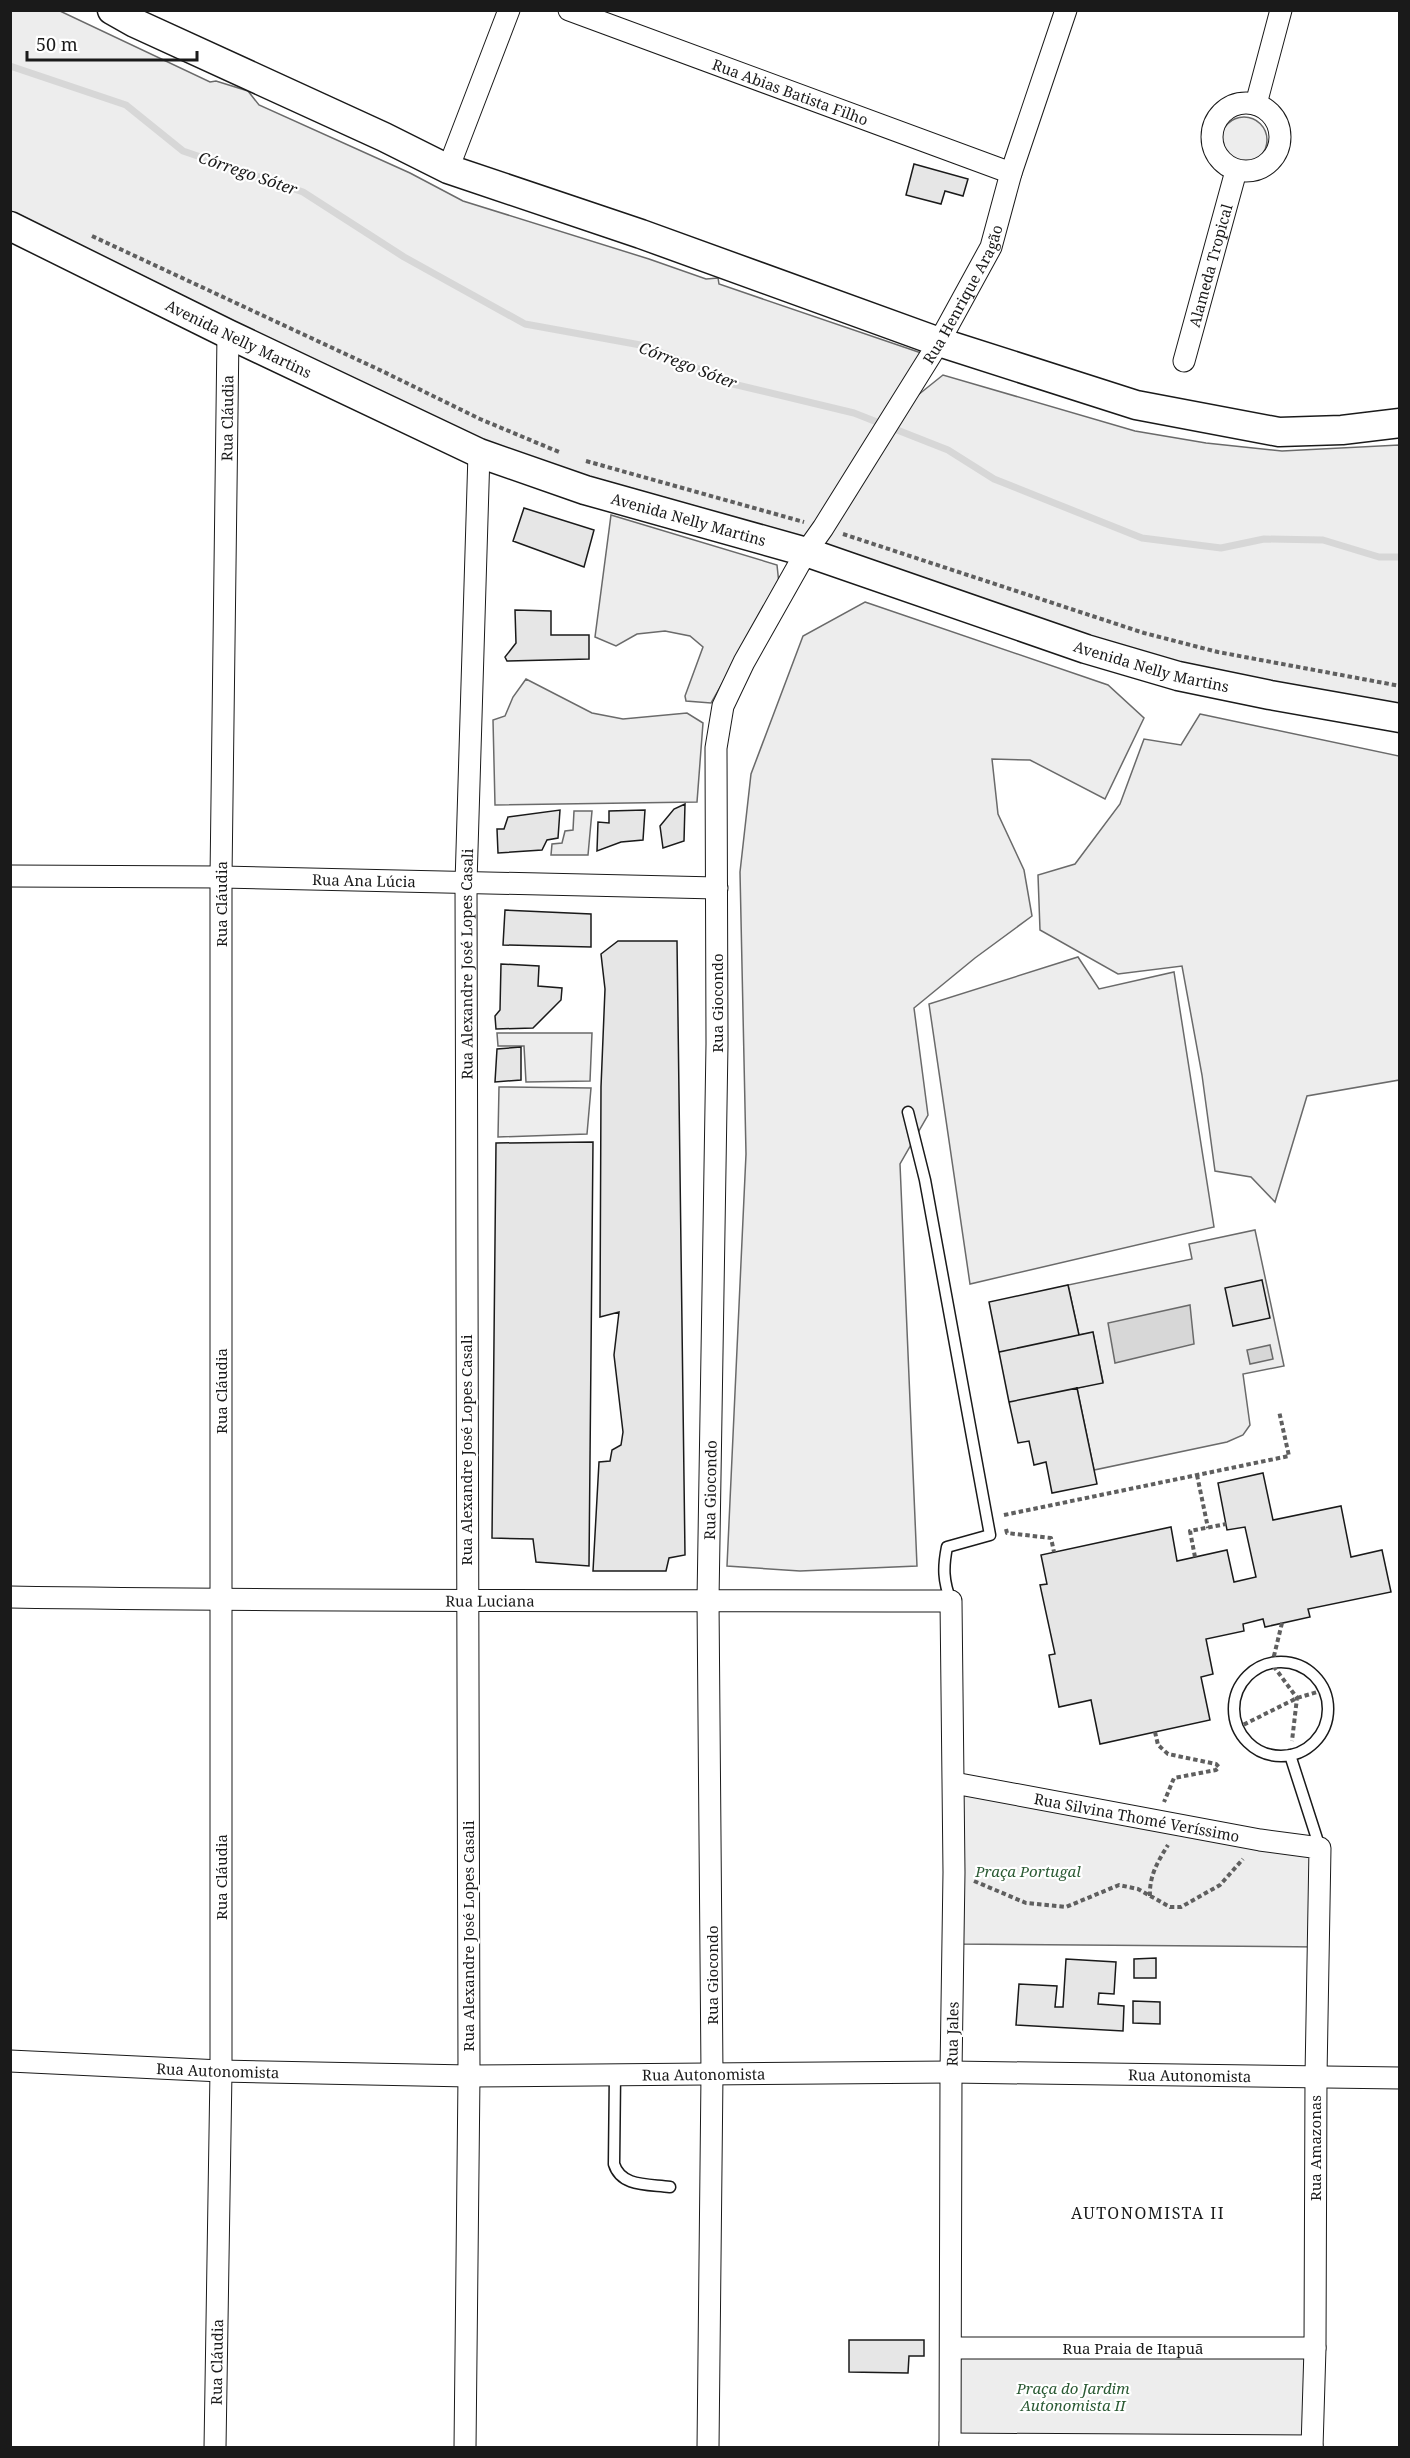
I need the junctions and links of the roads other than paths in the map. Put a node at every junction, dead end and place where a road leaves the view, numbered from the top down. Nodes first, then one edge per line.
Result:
1 (112, 10) edge
2 (509, 10) edge
3 (569, 10) edge
4 (1066, 10) edge
5 (1281, 10) edge
6 (1256, 104) junction
7 (448, 169) junction
8 (1236, 171) junction
9 (1011, 173) junction
10 (10, 226) edge
11 (228, 334) junction
12 (939, 342) junction
13 (1184, 361) dead end
14 (1400, 423) edge
15 (479, 453) junction
16 (806, 552) junction
17 (1400, 718) edge
18 (10, 876) edge
19 (221, 877) junction
20 (466, 883) junction
21 (717, 888) junction
22 (908, 1112) dead end
23 (10, 1597) edge
24 (466, 1599) junction
25 (708, 1600) junction
26 (221, 1601) junction
27 (952, 1611) junction
28 (1290, 1755) junction
29 (954, 1783) junction
30 (1320, 1848) junction
31 (10, 2061) edge
32 (221, 2071) junction
33 (951, 2072) junction
34 (615, 2074) junction
35 (712, 2074) junction
36 (469, 2076) junction
37 (1316, 2076) junction
38 (1400, 2078) edge
39 (670, 2187) dead end
40 (951, 2348) junction
41 (1315, 2348) junction
42 (950, 2446) edge
43 (1312, 2447) edge
44 (215, 2448) edge
45 (465, 2448) edge
46 (708, 2448) edge

1 - 7 main road
2 - 7 street
3 - 9 street, Rua Abias Batista Filho
4 - 9 street, Rua Henrique Aragão
5 - 6 street
6 - 8 street
6 - 8 street
7 - 12 main road
8 - 13 street, Alameda Tropical
9 - 12 street, Rua Henrique Aragão
10 - 11 main road, Avenida Nelly Martins
11 - 15 main road, Avenida Nelly Martins
11 - 19 street, Rua Cláudia
12 - 14 main road
12 - 16 street, Rua Henrique Aragão
15 - 16 main road, Avenida Nelly Martins
15 - 20 street, Rua Alexandre José Lopes Casali
16 - 17 main road, Avenida Nelly Martins
16 - 21 street, Rua Giocondo
18 - 19 street, Rua Ana Lúcia
19 - 20 street, Rua Ana Lúcia
19 - 26 street, Rua Cláudia
20 - 21 street, Rua Ana Lúcia
20 - 24 street, Rua Alexandre José Lopes Casali
21 - 25 street, Rua Giocondo
22 - 27 lane
23 - 26 street, Rua Luciana
24 - 25 street, Rua Luciana
24 - 26 street, Rua Luciana
24 - 36 street, Rua Alexandre José Lopes Casali
25 - 27 street, Rua Luciana
25 - 35 street, Rua Giocondo
26 - 32 street, Rua Cláudia
27 - 29 street, Rua Jales
28 - 28 lane
28 - 30 lane
29 - 30 street, Rua Silvina Thomé Veríssimo
29 - 33 street, Rua Jales
30 - 37 street, Rua Amazonas
31 - 32 street, Rua Autonomista
32 - 36 street, Rua Autonomista
32 - 44 street, Rua Cláudia
33 - 35 street, Rua Autonomista
33 - 37 street, Rua Autonomista
33 - 40 street, Rua Jales
34 - 35 street, Rua Autonomista
34 - 36 street, Rua Autonomista
34 - 39 lane
35 - 46 street, Rua Giocondo
36 - 45 street, Rua Alexandre José Lopes Casali
37 - 38 street, Rua Autonomista
37 - 41 street, Rua Amazonas
40 - 41 street, Rua Praia de Itapuã
40 - 42 street, Rua Jales
41 - 43 street, Rua Amazonas
42 - 43 street

